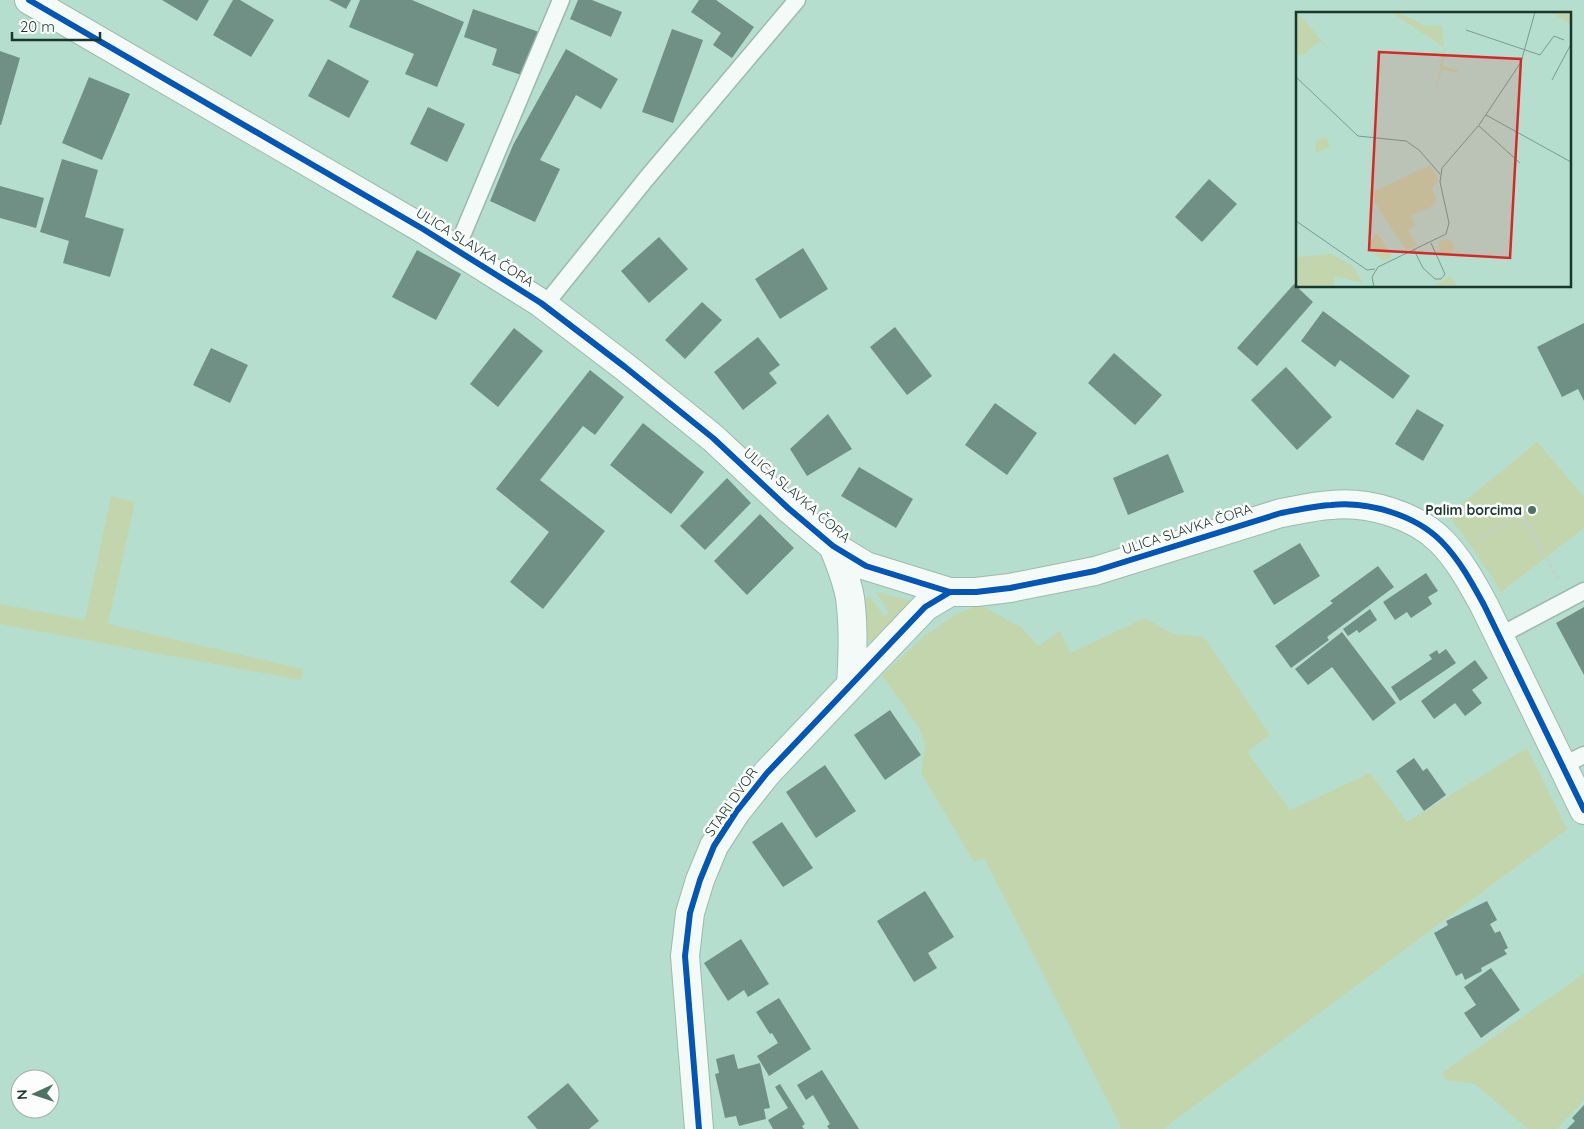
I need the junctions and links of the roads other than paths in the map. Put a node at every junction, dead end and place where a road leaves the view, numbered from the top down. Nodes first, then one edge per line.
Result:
1 (29, 0) edge
2 (561, 0) edge
3 (797, 0) edge
4 (456, 250) junction
5 (544, 306) junction
6 (833, 546) junction
7 (950, 592) junction
8 (1577, 595) edge
9 (1499, 636) junction
10 (851, 684) junction
11 (1573, 761) edge
12 (1584, 810) edge
13 (699, 1129) edge

1 - 4 street, ULICA SLAVKA ČORA
2 - 4 lane
3 - 5 lane
4 - 5 street, ULICA SLAVKA ČORA
5 - 6 street, ULICA SLAVKA ČORA
6 - 7 street, ULICA SLAVKA ČORA
6 - 10 street
7 - 9 street, ULICA SLAVKA ČORA
7 - 10 street, STARI DVOR
8 - 9 lane
9 - 11 street, ULICA SLAVKA ČORA
10 - 13 street, STARI DVOR
11 - 12 street, ULICA SLAVKA ČORA

